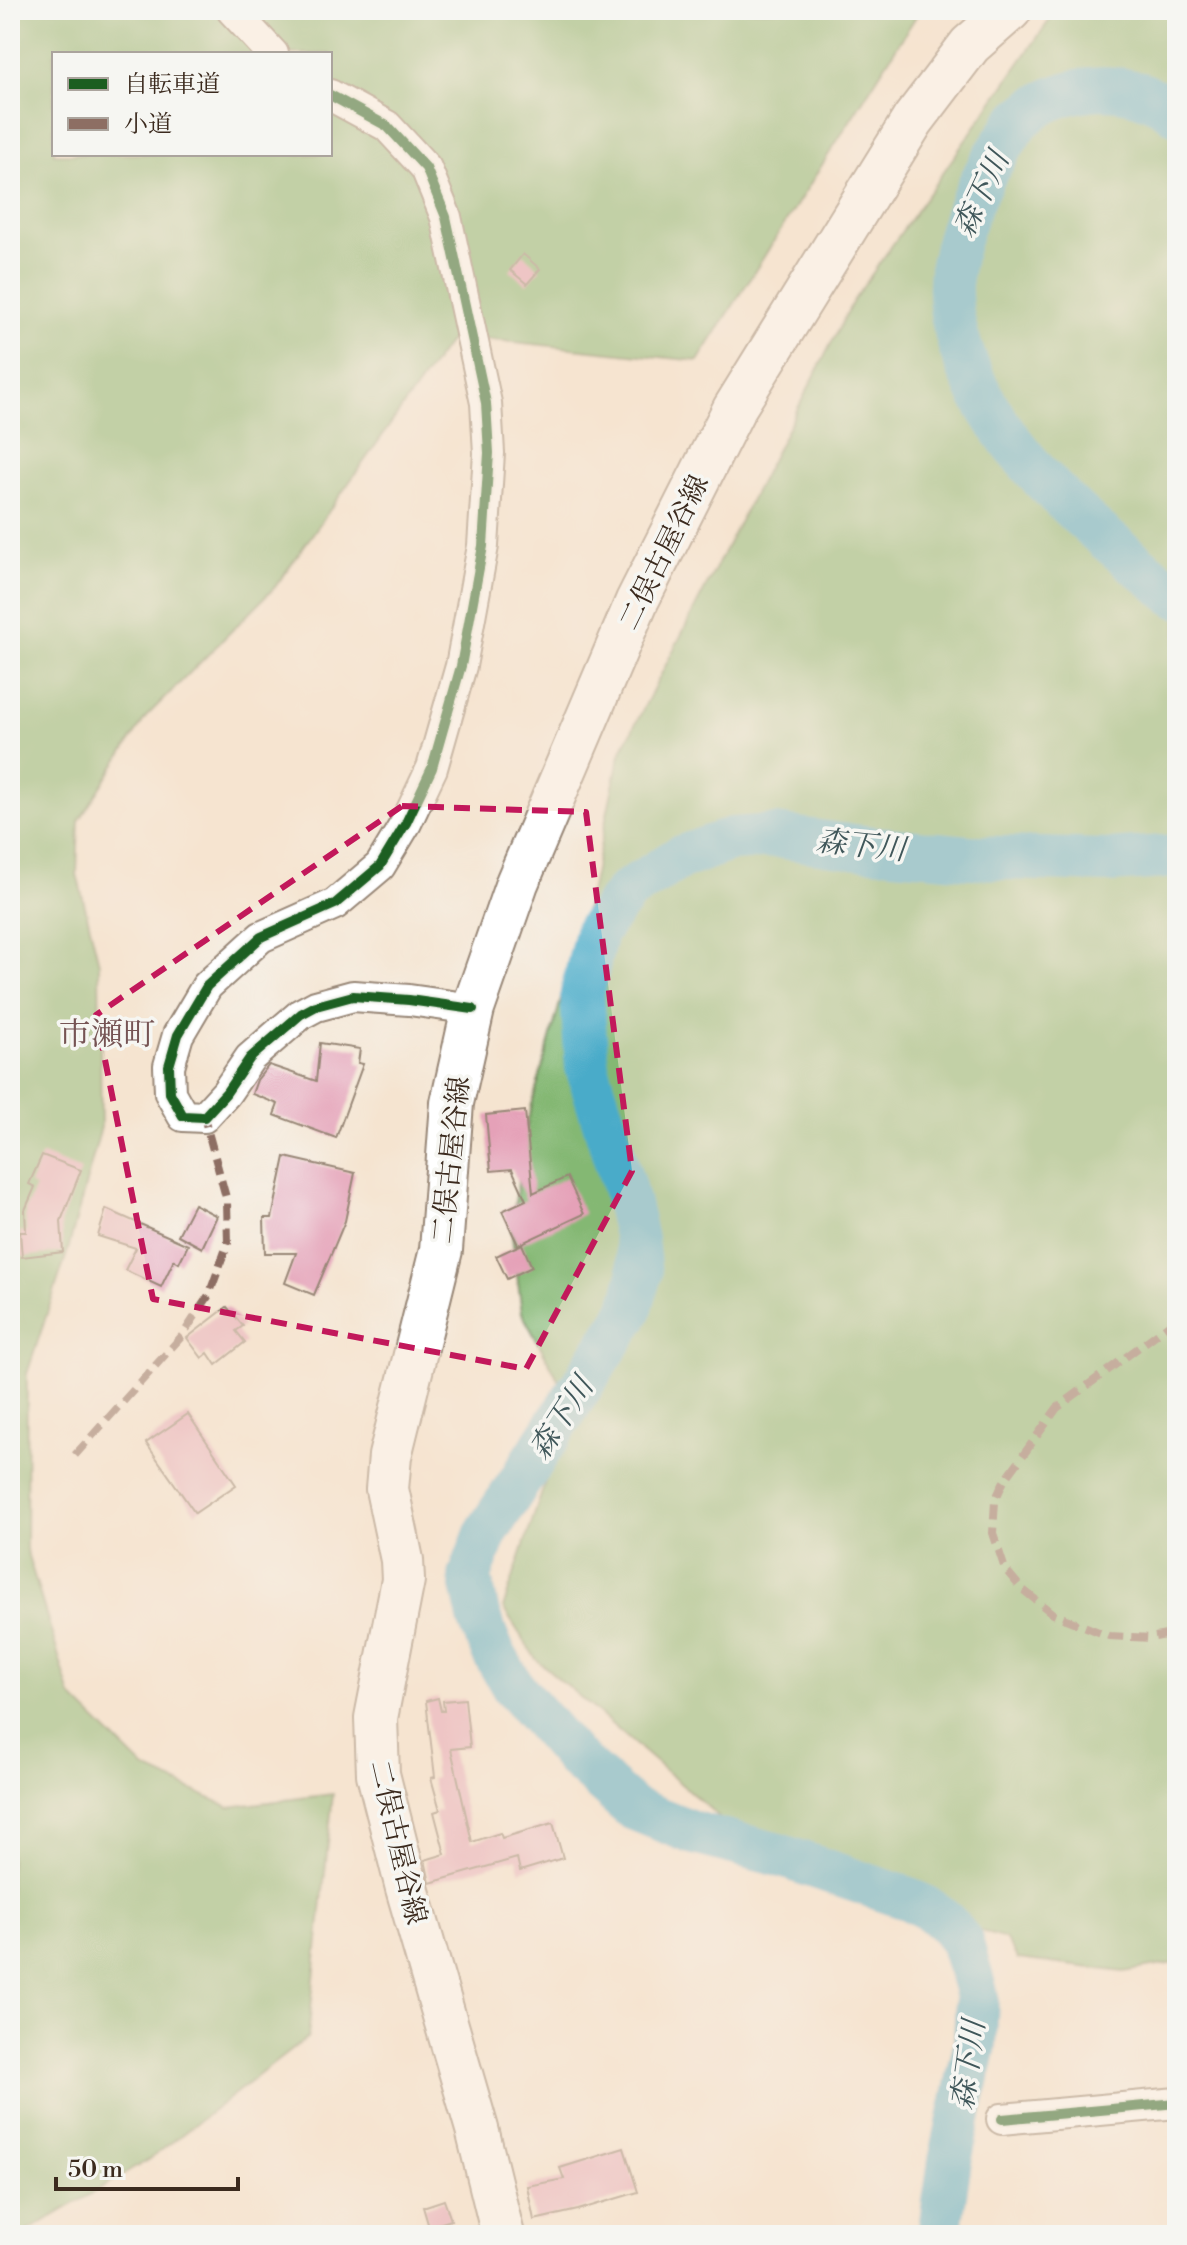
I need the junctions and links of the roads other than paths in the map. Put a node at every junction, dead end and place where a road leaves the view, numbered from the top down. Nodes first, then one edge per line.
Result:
1 (232, 10) edge
2 (1010, 10) edge
3 (271, 52) edge
4 (332, 96) edge
5 (473, 1009) junction
6 (1177, 2103) edge
7 (1002, 2119) dead end
8 (503, 2235) edge

1 - 3 street
2 - 5 main road, 二俣古屋谷線
4 - 5 street
5 - 8 main road, 二俣古屋谷線
6 - 7 street

